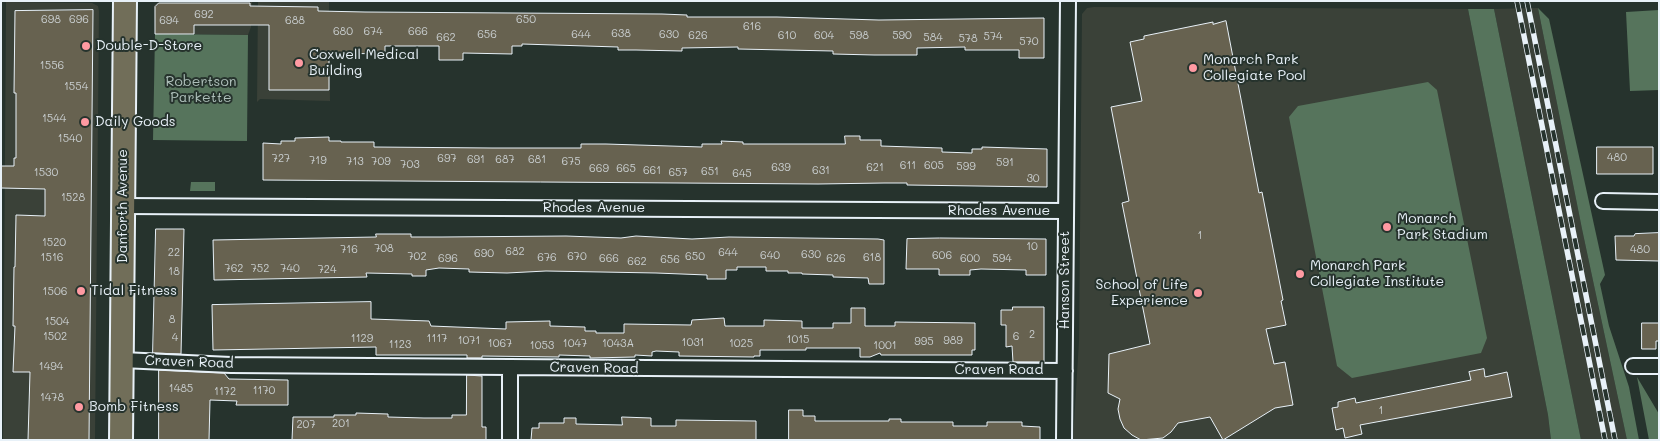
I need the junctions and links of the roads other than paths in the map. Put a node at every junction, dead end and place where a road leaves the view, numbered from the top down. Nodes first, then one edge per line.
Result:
1 (125, 1) edge
2 (1068, 1) edge
3 (1603, 201) dead end
4 (1659, 202) edge
5 (123, 206) junction
6 (1065, 212) junction
7 (122, 360) junction
8 (1633, 366) dead end
9 (1659, 366) edge
10 (510, 367) junction
11 (1065, 371) junction
12 (121, 440) edge
13 (510, 440) edge
14 (1064, 440) edge

1 - 5 main road, Danforth Avenue
2 - 6 street, Hanson Street
3 - 4 street
5 - 6 street, Rhodes Avenue
5 - 7 main road, Danforth Avenue
6 - 11 street, Hanson Street
7 - 10 street, Craven Road
7 - 12 main road, Danforth Avenue
8 - 9 street
10 - 11 street, Craven Road
10 - 13 street
11 - 14 street, Hanson Street

